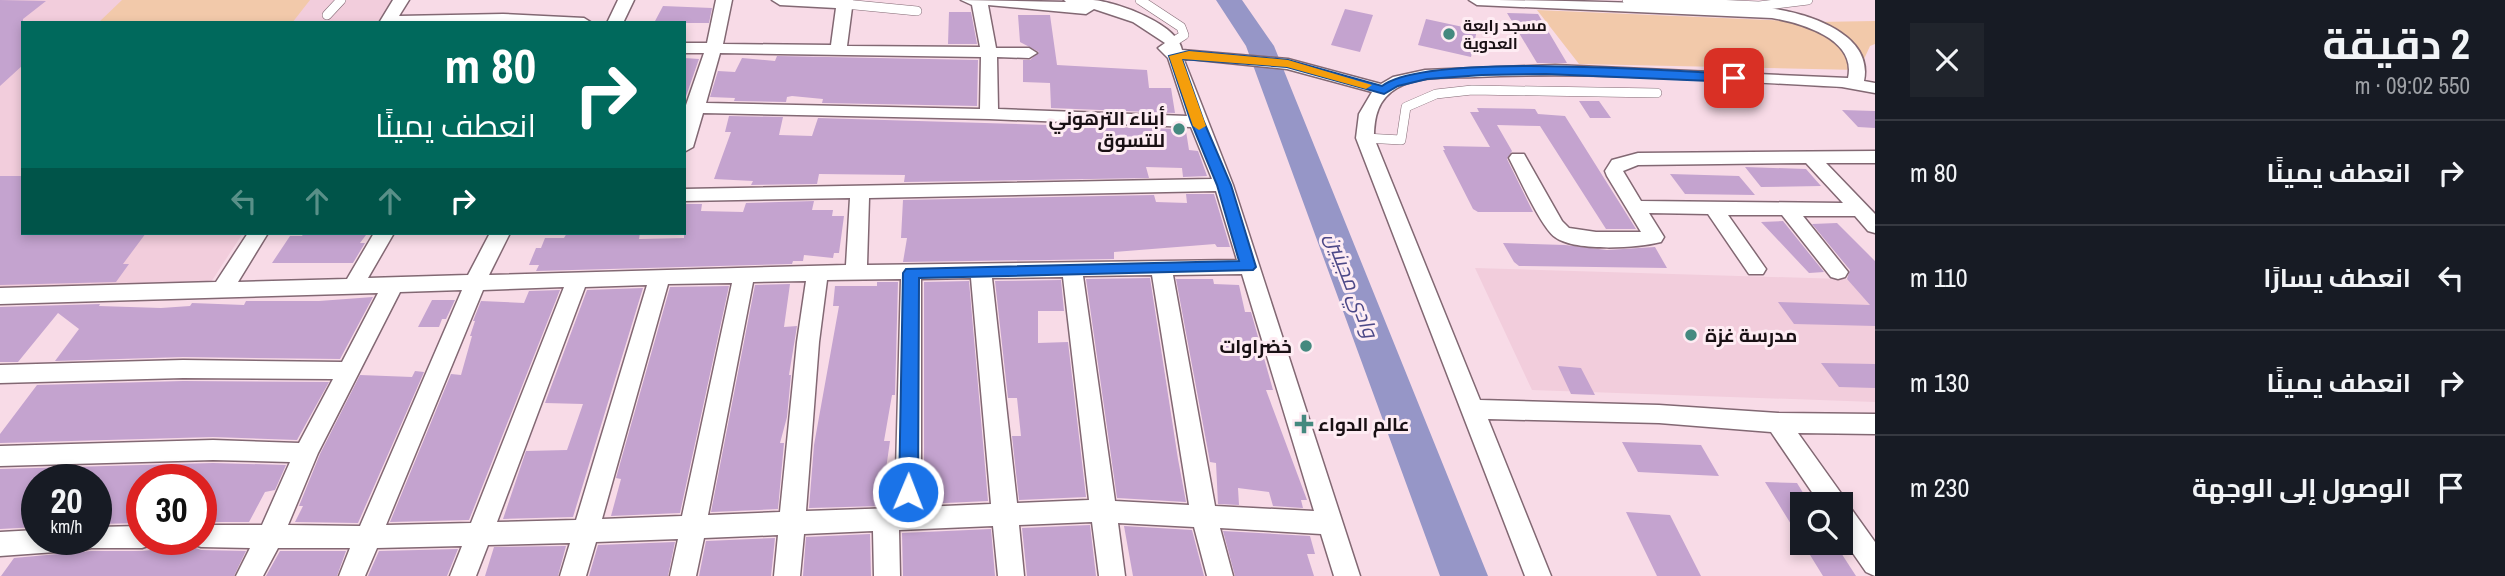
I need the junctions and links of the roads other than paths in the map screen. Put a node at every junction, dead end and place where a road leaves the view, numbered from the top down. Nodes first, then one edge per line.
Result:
1 (341, 0) edge
2 (401, 0) edge
3 (509, 0) edge
4 (626, 0) edge
5 (724, 0) edge
6 (779, 0) edge
7 (969, 0) edge
8 (979, 0) edge
9 (1072, 0) edge
10 (1140, 0) edge
11 (1476, 0) edge
12 (1627, 0) edge
13 (1808, 0) edge
14 (845, 2) edge
15 (1754, 9) junction
16 (917, 11) dead end
17 (327, 15) dead end
18 (388, 21) edge
19 (502, 21) edge
20 (616, 21) edge
21 (686, 48) edge
22 (1174, 49) junction
23 (713, 50) junction
24 (838, 51) junction
25 (989, 52) junction
26 (1029, 53) dead end
27 (1855, 84) junction
28 (1875, 88) edge
29 (1384, 90) junction
30 (1657, 93) dead end
31 (694, 108) junction
32 (989, 114) junction
33 (1198, 122) junction
34 (1365, 138) junction
35 (686, 139) edge
36 (1518, 158) dead end
37 (1875, 158) edge
38 (1812, 159) junction
39 (1224, 185) junction
40 (860, 194) junction
41 (686, 195) edge
42 (1637, 207) junction
43 (1714, 209) junction
44 (1788, 210) junction
45 (1861, 210) junction
46 (1875, 226) edge
47 (257, 235) edge
48 (383, 235) edge
49 (499, 235) edge
50 (1248, 267) junction
51 (1161, 268) junction
52 (1072, 269) junction
53 (1756, 270) dead end
54 (981, 271) junction
55 (818, 272) junction
56 (1838, 272) dead end
57 (911, 273) junction
58 (856, 274) junction
59 (744, 276) junction
60 (579, 279) junction
61 (659, 279) junction
62 (476, 281) junction
63 (354, 285) junction
64 (393, 285) junction
65 (223, 289) junction
66 (0, 296) edge
67 (349, 371) junction
68 (7, 374) edge
69 (0, 393) edge
70 (1471, 409) junction
71 (1778, 423) junction
72 (1875, 424) edge
73 (306, 453) junction
74 (0, 456) edge
75 (1826, 492) edge
76 (1102, 511) junction
77 (1204, 516) junction
78 (1006, 517) junction
79 (897, 519) junction
80 (793, 523) junction
81 (1330, 523) junction
82 (693, 528) junction
83 (585, 531) junction
84 (1853, 532) edge
85 (477, 534) junction
86 (271, 535) junction
87 (217, 536) edge
88 (369, 537) junction
89 (21, 543) edge
90 (0, 544) edge
91 (1875, 564) edge
92 (249, 576) edge
93 (352, 576) edge
94 (463, 576) edge
95 (573, 576) edge
96 (683, 576) edge
97 (787, 576) edge
98 (887, 576) edge
99 (1012, 576) edge
100 (1112, 576) edge
101 (1220, 576) edge
102 (1347, 576) edge
103 (1538, 576) edge

1 - 17 lane
2 - 18 street
3 - 19 street
4 - 20 street
5 - 23 street
6 - 14 street
7 - 8 street
8 - 22 street
8 - 25 street
9 - 22 street
10 - 22 lane
11 - 15 street
12 - 15 lane
13 - 15 lane
14 - 16 lane
14 - 24 street
15 - 27 street
21 - 23 street
22 - 29 street
22 - 33 street
23 - 24 street
23 - 31 street
24 - 25 street
25 - 26 street
25 - 32 street
27 - 28 street
27 - 29 street
29 - 34 street
30 - 34 lane
31 - 32 street
31 - 35 street
32 - 33 street
33 - 39 street
34 - 70 street
36 - 42 street
37 - 38 street
38 - 42 street
38 - 45 street
39 - 40 street
39 - 50 street
40 - 41 street
40 - 58 street
42 - 43 street
43 - 44 street
43 - 53 street
44 - 45 street
44 - 56 street
45 - 46 street
47 - 65 street
48 - 63 street
49 - 62 street
50 - 51 street
50 - 81 street
51 - 52 street
51 - 77 street
52 - 54 street
52 - 76 street
54 - 57 street
54 - 78 street
55 - 58 street
55 - 59 street
55 - 80 street
57 - 58 street
57 - 79 street
59 - 61 street
59 - 82 street
60 - 61 street
60 - 62 street
60 - 85 street
61 - 83 street
62 - 64 street
62 - 88 street
63 - 64 street
63 - 65 street
64 - 67 street
65 - 66 street
67 - 68 street
67 - 73 street
68 - 69 street
70 - 71 street
70 - 103 street
71 - 72 street
71 - 75 street
73 - 74 street
73 - 86 street
76 - 77 street
76 - 78 street
76 - 100 street
77 - 81 street
77 - 101 street
78 - 79 street
78 - 99 street
79 - 80 street
79 - 98 street
80 - 82 street
80 - 97 street
81 - 102 street
82 - 83 street
82 - 96 street
83 - 85 street
83 - 95 street
84 - 91 street
85 - 88 street
85 - 94 street
86 - 87 street
86 - 88 street
86 - 92 street
88 - 93 street
89 - 90 street

